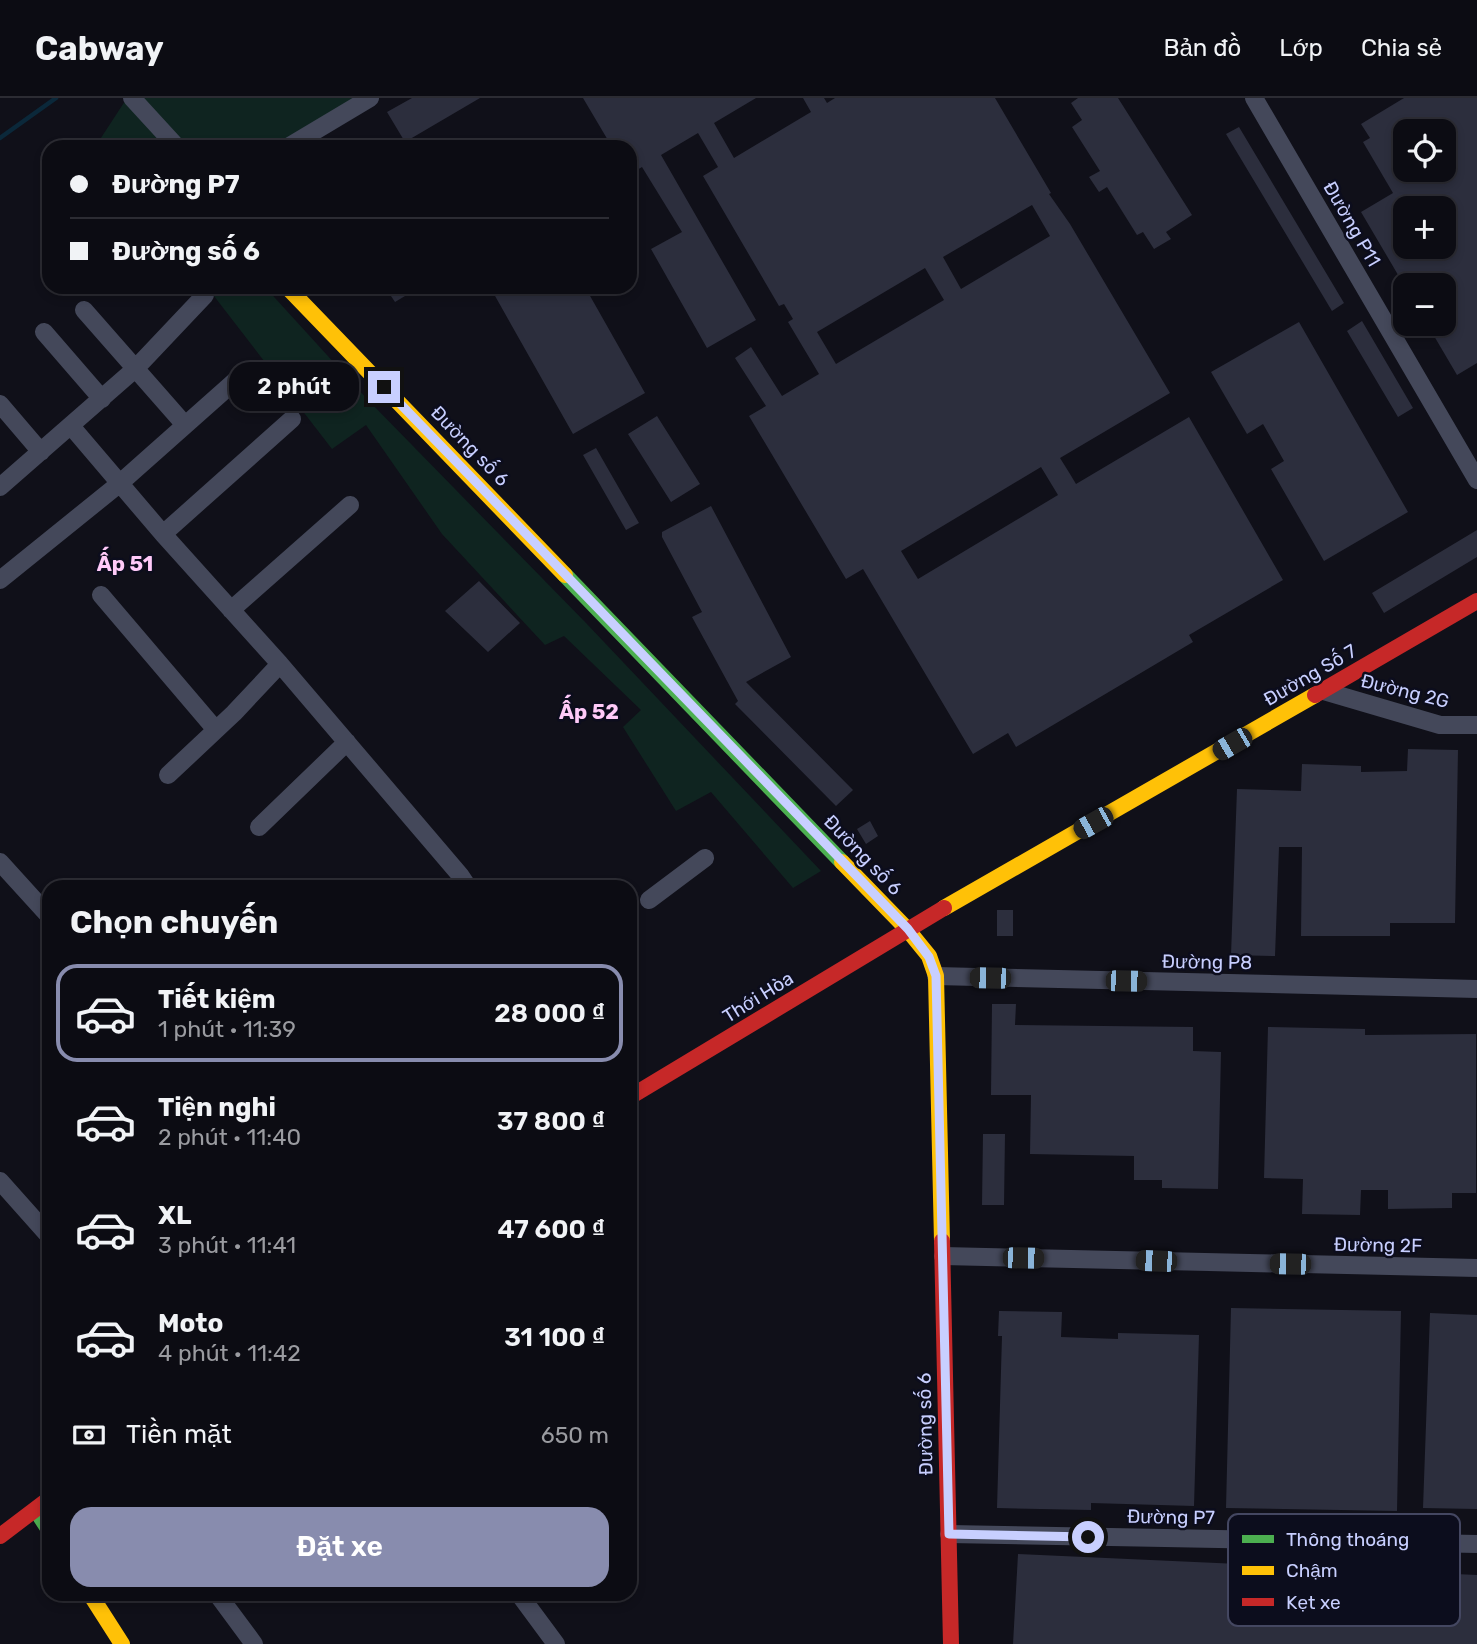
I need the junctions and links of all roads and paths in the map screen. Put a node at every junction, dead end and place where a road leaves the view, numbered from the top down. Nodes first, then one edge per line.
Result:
1 (132, 98) edge
2 (370, 98) edge
3 (1254, 98) edge
4 (171, 140) edge
5 (300, 140) edge
6 (294, 294) edge
7 (205, 295) dead end
8 (84, 310) dead end
9 (44, 332) dead end
10 (135, 369) junction
11 (244, 373) dead end
12 (102, 399) junction
13 (0, 404) edge
14 (292, 419) dead end
15 (185, 425) junction
16 (71, 426) junction
17 (41, 452) junction
18 (1477, 480) edge
19 (119, 484) junction
20 (0, 487) edge
21 (350, 505) dead end
22 (163, 534) junction
23 (0, 580) edge
24 (101, 595) dead end
25 (1477, 601) edge
26 (230, 610) junction
27 (280, 664) junction
28 (1324, 691) junction
29 (1477, 725) edge
30 (216, 730) junction
31 (347, 742) junction
32 (168, 775) dead end
33 (259, 827) dead end
34 (705, 858) dead end
35 (0, 862) edge
36 (463, 880) edge
37 (649, 900) dead end
38 (42, 908) edge
39 (908, 929) junction
40 (936, 976) junction
41 (1477, 989) edge
42 (637, 1093) edge
43 (0, 1181) edge
44 (42, 1228) edge
45 (943, 1256) junction
46 (1477, 1268) edge
47 (42, 1505) edge
48 (36, 1510) junction
49 (42, 1519) edge
50 (949, 1534) junction
51 (0, 1536) edge
52 (1228, 1539) edge
53 (94, 1601) edge
54 (222, 1601) edge
55 (524, 1601) edge
56 (122, 1644) edge
57 (254, 1644) edge
58 (556, 1644) edge
59 (951, 1644) edge

1 - 4 street
2 - 5 street
3 - 18 street, Đường P11
6 - 39 street, Đường số 6
7 - 10 street
8 - 10 street
9 - 12 street
10 - 12 street
10 - 15 street
11 - 15 street
12 - 16 street
13 - 17 street
14 - 22 street
15 - 19 street
16 - 17 street
16 - 19 street
17 - 20 street
19 - 22 street
19 - 23 street
21 - 26 street
22 - 26 street
24 - 30 street
25 - 28 street, Đường Số 7
26 - 27 street
27 - 30 street
27 - 31 street
28 - 29 street, Đường 2G
28 - 39 street, Đường Số 7
30 - 32 street
31 - 33 street
31 - 36 street
34 - 37 street
35 - 38 street
39 - 40 street, Đường số 6
39 - 42 street, Thới Hòa
40 - 41 street, Đường P8
40 - 45 street, Đường số 6
43 - 44 street
45 - 46 street, Đường 2F
45 - 50 street, Đường số 6
47 - 48 street
48 - 49 street
48 - 51 street
50 - 52 street, Đường P7
50 - 59 street, Đường số 6
53 - 56 street
54 - 57 street
55 - 58 street

